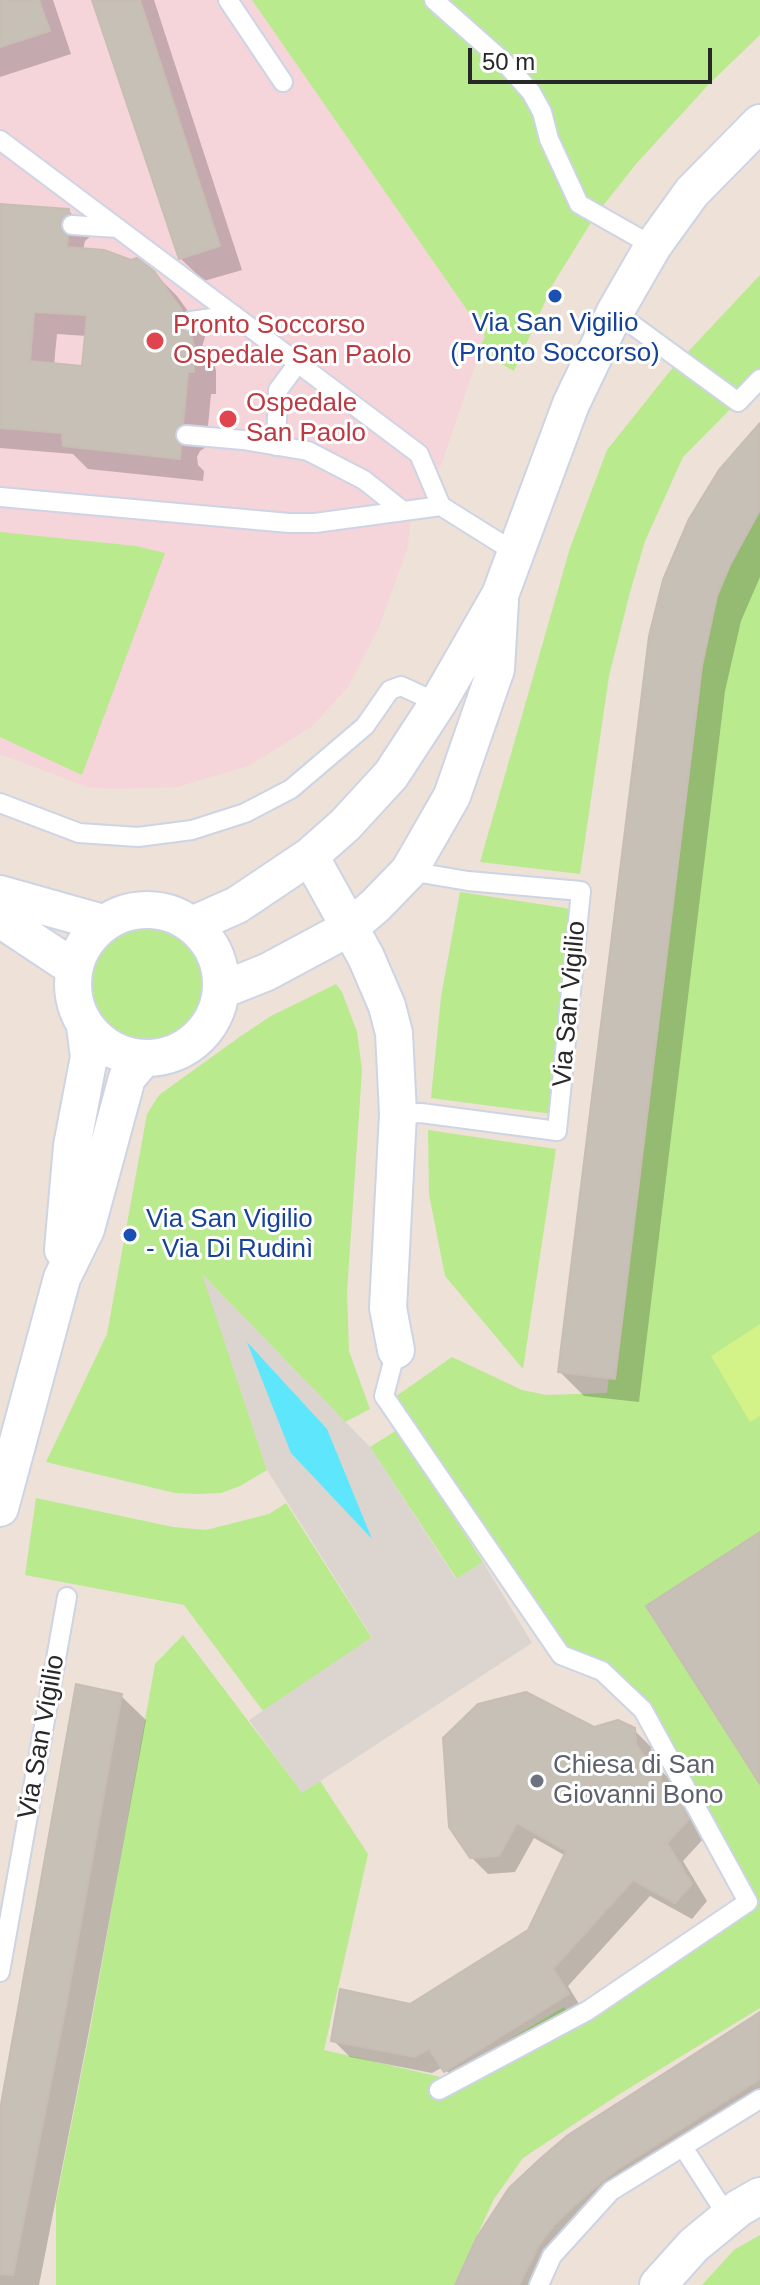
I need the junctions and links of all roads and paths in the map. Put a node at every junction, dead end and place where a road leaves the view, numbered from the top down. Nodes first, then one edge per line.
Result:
1 (228, 0) edge
2 (434, 0) edge
3 (283, 82) dead end
4 (760, 123) edge
5 (0, 140) edge
6 (72, 225) dead end
7 (118, 228) junction
8 (653, 246) junction
9 (615, 312) junction
10 (234, 315) junction
11 (191, 321) dead end
12 (298, 363) junction
13 (760, 379) edge
14 (186, 435) dead end
15 (276, 446) junction
16 (0, 497) edge
17 (441, 506) junction
18 (403, 511) junction
19 (516, 553) junction
20 (500, 595) junction
21 (438, 703) junction
22 (0, 803) edge
23 (310, 856) junction
24 (409, 871) junction
25 (0, 894) edge
26 (0, 919) edge
27 (103, 923) junction
28 (192, 925) junction
29 (349, 928) junction
30 (74, 968) junction
31 (222, 990) junction
32 (85, 1026) junction
33 (143, 1059) junction
34 (398, 1114) junction
35 (62, 1278) junction
36 (396, 1350) joint
37 (0, 1508) edge
38 (67, 1597) dead end
39 (0, 1972) edge
40 (439, 2090) dead end
41 (760, 2099) edge
42 (683, 2147) junction
43 (760, 2196) edge
44 (728, 2217) junction
45 (539, 2285) edge
46 (658, 2285) edge

1 - 3 lane
2 - 8 lane
4 - 8 street
5 - 7 lane
6 - 7 lane
7 - 10 lane
8 - 9 street
9 - 13 lane
9 - 19 street
10 - 11 lane
10 - 12 lane
12 - 15 lane
12 - 17 lane
14 - 15 lane
15 - 18 lane
16 - 18 lane
17 - 18 lane
17 - 19 lane
19 - 20 street
20 - 21 street
20 - 24 street
21 - 22 lane
21 - 23 street
23 - 28 street
23 - 29 street
24 - 29 street
24 - 34 lane, Via San Vigilio
25 - 27 street
26 - 30 street
27 - 28 street
27 - 30 street
28 - 31 street
29 - 31 street
29 - 34 street
30 - 32 street
31 - 33 street
32 - 33 street
32 - 35 street
33 - 35 street
34 - 36 street
35 - 37 street
36 - 40 lane
38 - 39 lane, Via San Vigilio
41 - 42 lane
42 - 44 lane
42 - 45 lane
43 - 44 street
44 - 46 street

